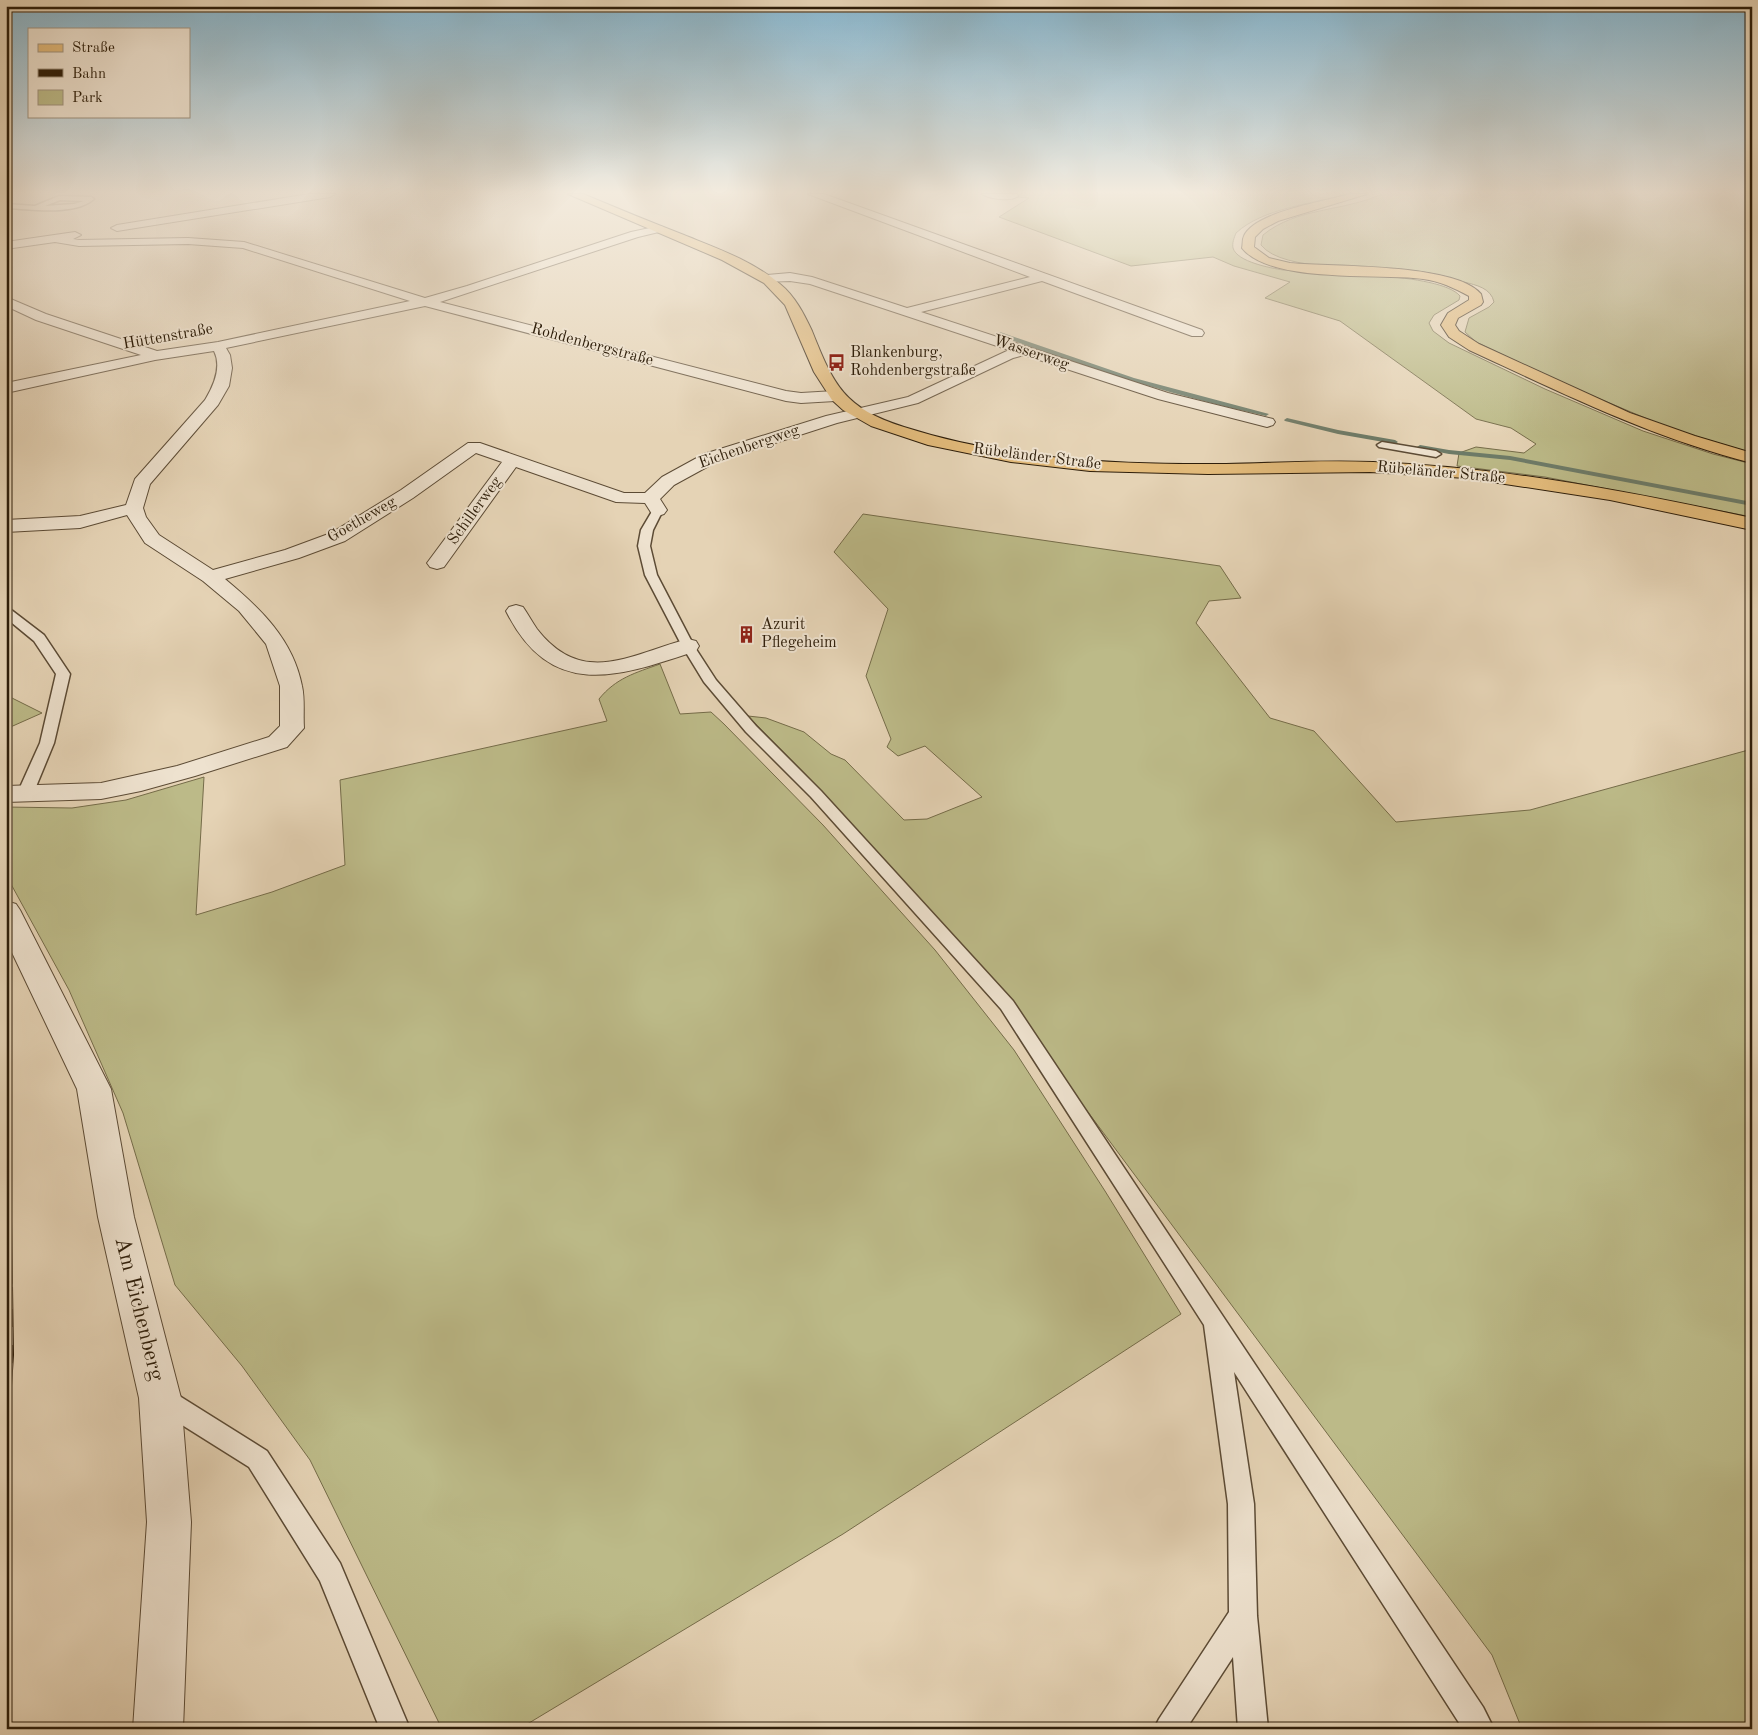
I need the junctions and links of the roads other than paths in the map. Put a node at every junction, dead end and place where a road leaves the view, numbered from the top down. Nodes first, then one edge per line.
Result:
1 (339, 275) edge
2 (513, 275) edge
3 (759, 275) edge
4 (1038, 275) edge
5 (1414, 275) edge
6 (1044, 277) junction
7 (767, 279) junction
8 (6, 301) edge
9 (425, 302) junction
10 (907, 312) junction
11 (1197, 333) dead end
12 (218, 346) junction
13 (1022, 351) junction
14 (155, 356) junction
15 (6, 388) edge
16 (835, 396) junction
17 (856, 413) junction
18 (1267, 422) dead end
19 (1382, 445) dead end
20 (1436, 454) dead end
21 (1752, 458) edge
22 (513, 460) junction
23 (654, 504) junction
24 (134, 508) junction
25 (1752, 524) edge
26 (6, 526) edge
27 (437, 563) dead end
28 (210, 577) junction
29 (516, 610) dead end
30 (6, 612) edge
31 (688, 646) junction
32 (16, 794) edge
33 (6, 910) edge
34 (1214, 1318) junction
35 (160, 1398) junction
36 (1243, 1616) junction
37 (158, 1729) edge
38 (395, 1729) edge
39 (1169, 1729) edge
40 (1253, 1729) edge
41 (1479, 1729) edge

1 - 9 street, Rohdenbergstraße
2 - 9 street, Hüttenstraße
3 - 7 main road, Rübeländer Straße
4 - 6 street
5 - 21 main road
6 - 10 street
6 - 11 street
7 - 10 street, Wasserweg
7 - 16 main road, Rübeländer Straße
8 - 14 street
9 - 12 street, Hüttenstraße
9 - 16 street, Rohdenbergstraße
10 - 13 street, Wasserweg
12 - 14 street, Hüttenstraße
12 - 24 street
13 - 17 street, Eichenbergweg
13 - 18 street, Wasserweg
14 - 15 street, Hüttenstraße
16 - 17 main road, Rübeländer Straße
17 - 23 street, Eichenbergweg
17 - 25 main road, Rübeländer Straße
19 - 20 lane
22 - 23 street
22 - 27 street, Schillerweg
22 - 28 street, Goetheweg
23 - 31 lane, Eichenbergweg
24 - 26 street
24 - 28 street
28 - 32 street
29 - 31 street
30 - 32 lane
31 - 34 lane, Eichenbergweg
33 - 35 street, Am Eichenberg
34 - 36 lane
34 - 41 lane, Eichenbergweg
35 - 37 street, Am Eichenberg
35 - 38 lane
36 - 39 lane
36 - 40 lane

